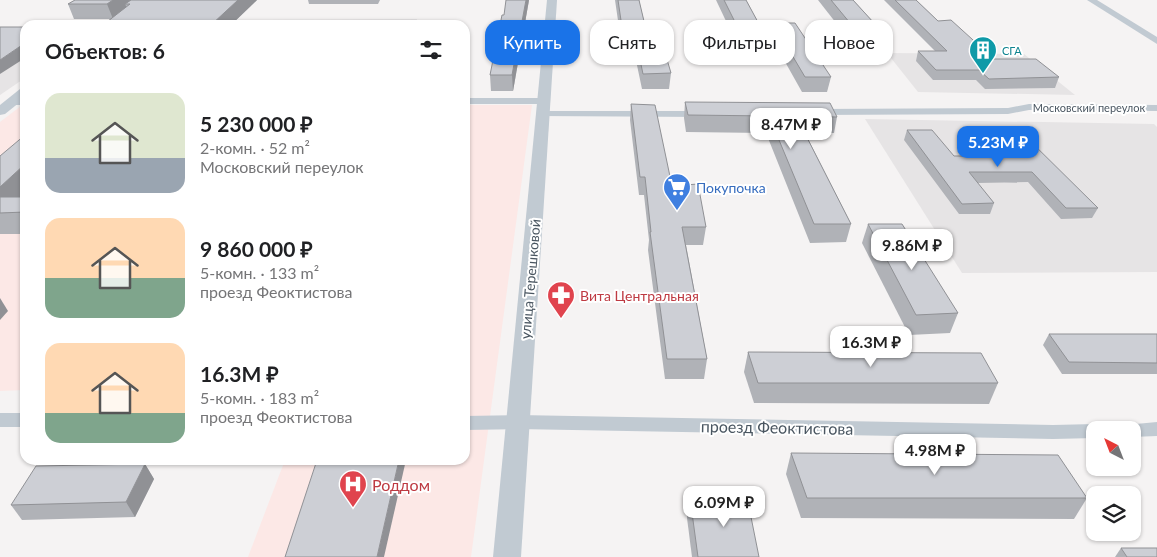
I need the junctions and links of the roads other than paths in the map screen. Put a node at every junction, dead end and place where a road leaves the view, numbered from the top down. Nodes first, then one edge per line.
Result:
1 (552, 0) edge
2 (1091, 0) edge
3 (1157, 41) edge
4 (470, 101) edge
5 (19, 102) edge
6 (542, 108) junction
7 (1157, 108) edge
8 (0, 111) edge
9 (809, 112) edge
10 (712, 114) edge
11 (0, 420) edge
12 (20, 420) edge
13 (518, 422) junction
14 (470, 423) edge
15 (1157, 429) edge
16 (1141, 430) edge
17 (1086, 431) edge
18 (507, 557) edge

1 - 6 street, улица Терешковой
2 - 3 street
4 - 6 street
5 - 8 street
6 - 10 street
6 - 13 street, улица Терешковой
7 - 9 street, Московский переулок
11 - 12 street
13 - 14 street, проезд Феоктистова
13 - 17 street, проезд Феоктистова
13 - 18 street, улица Терешковой
15 - 16 street

